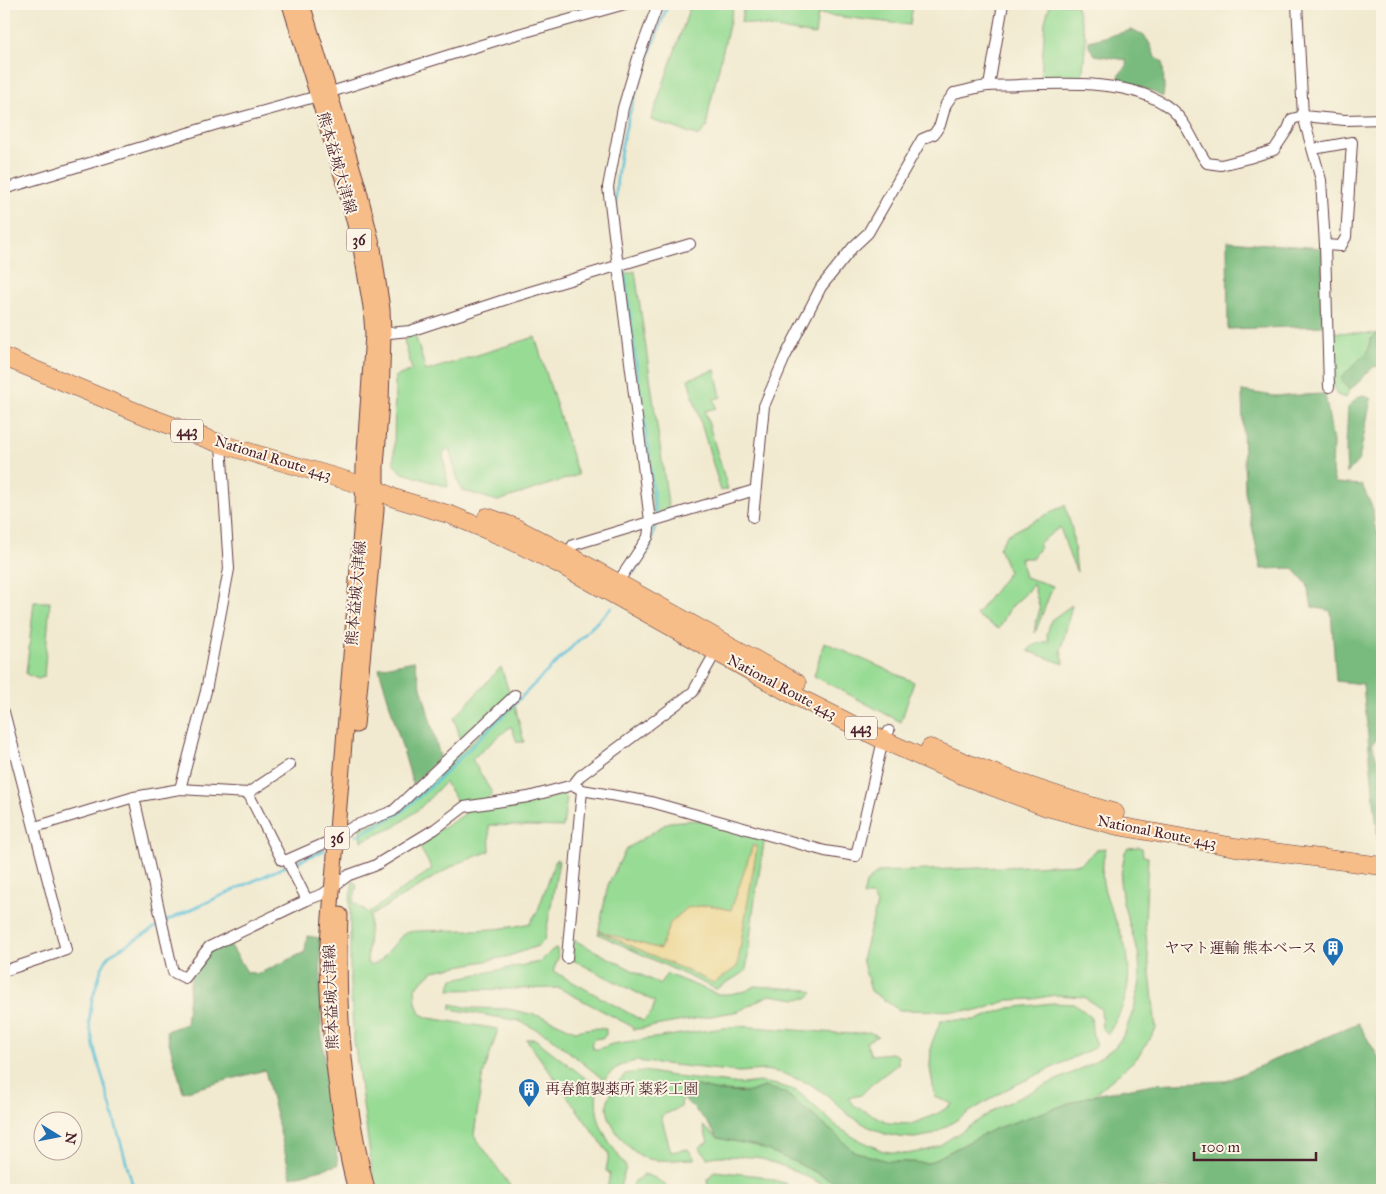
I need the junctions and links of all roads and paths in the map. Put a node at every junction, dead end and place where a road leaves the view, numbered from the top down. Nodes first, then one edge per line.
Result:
1 (290, 4) edge
2 (302, 4) edge
3 (625, 4) edge
4 (658, 4) edge
5 (1003, 4) edge
6 (1296, 4) edge
7 (989, 86) junction
8 (323, 94) junction
9 (1303, 116) junction
10 (1382, 118) edge
11 (1312, 149) junction
12 (4, 189) edge
13 (690, 244) dead end
14 (1325, 245) junction
15 (622, 265) junction
16 (378, 334) junction
17 (4, 357) edge
18 (1330, 387) dead end
19 (221, 444) junction
20 (370, 487) junction
21 (755, 490) junction
22 (753, 517) dead end
23 (654, 520) junction
24 (568, 555) junction
25 (618, 582) junction
26 (718, 646) junction
27 (515, 695) dead end
28 (4, 712) edge
29 (886, 735) junction
30 (290, 765) dead end
31 (578, 788) junction
32 (180, 789) junction
33 (248, 793) junction
34 (134, 797) junction
35 (35, 827) junction
36 (342, 834) junction
37 (1382, 856) edge
38 (289, 864) junction
39 (1382, 866) edge
40 (336, 885) junction
41 (307, 900) junction
42 (567, 958) dead end
43 (4, 971) edge
44 (356, 1190) edge
45 (367, 1190) edge

1 - 8 main road, 熊本益城大津線 / 36
2 - 8 main road, 熊本益城大津線 / 36
3 - 8 street
4 - 15 street
5 - 7 street
6 - 9 street
7 - 9 street
7 - 21 street
8 - 12 street
8 - 16 main road, 熊本益城大津線 / 36
9 - 10 street
9 - 11 street
11 - 14 street
11 - 14 street
13 - 15 street
14 - 18 street
15 - 16 street
15 - 23 street
16 - 20 main road, 熊本益城大津線 / 36
17 - 19 highway, National Route 443 / 443
19 - 20 highway, National Route 443 / 443
19 - 32 street
20 - 24 highway, National Route 443 / 443
20 - 26 highway, National Route 443 / 443
20 - 36 main road, 熊本益城大津線 / 36
21 - 22 street
21 - 23 street
23 - 24 street
23 - 25 street
24 - 25 highway, National Route 443 / 443
25 - 26 highway, National Route 443 / 443
26 - 29 highway, National Route 443 / 443
26 - 31 street
27 - 36 street
28 - 35 street
29 - 31 street
29 - 37 highway, National Route 443 / 443
29 - 39 highway, National Route 443 / 443
30 - 33 street
31 - 40 street
31 - 42 street
32 - 33 street
32 - 34 street
33 - 38 street
34 - 35 street
34 - 41 street
35 - 43 street
36 - 38 street
36 - 40 main road, 熊本益城大津線 / 36
38 - 41 street
40 - 41 street
40 - 44 main road, 熊本益城大津線 / 36
40 - 45 main road, 熊本益城大津線 / 36

